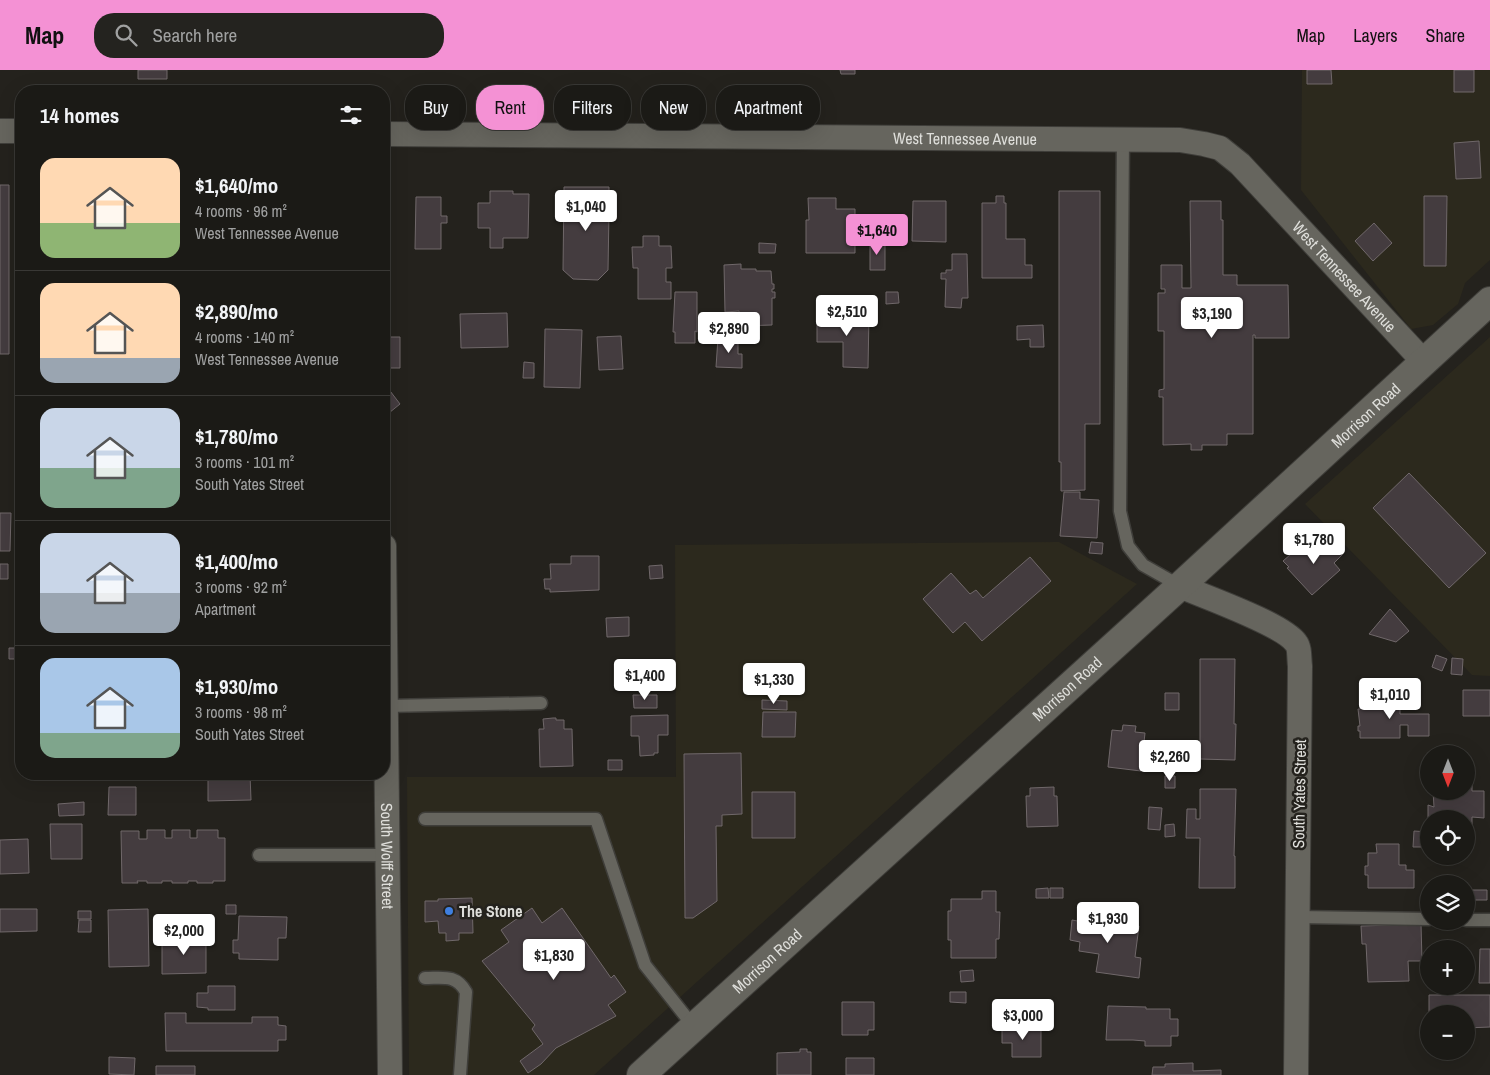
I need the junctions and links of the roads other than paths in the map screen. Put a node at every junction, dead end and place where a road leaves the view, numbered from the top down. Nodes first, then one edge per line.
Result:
1 (0, 131) edge
2 (15, 132) edge
3 (390, 134) edge
4 (1123, 140) junction
5 (1490, 301) edge
6 (1424, 362) junction
7 (1180, 586) junction
8 (542, 703) dead end
9 (390, 706) edge
10 (386, 780) edge
11 (425, 820) dead end
12 (259, 855) dead end
13 (387, 855) junction
14 (1298, 917) junction
15 (1420, 919) edge
16 (1475, 920) edge
17 (1490, 920) edge
18 (425, 978) dead end
19 (694, 1027) junction
20 (390, 1075) edge
21 (460, 1075) edge
22 (641, 1075) edge
23 (1296, 1075) edge

1 - 2 street
3 - 4 street, West Tennessee Avenue
4 - 6 street, West Tennessee Avenue
4 - 7 lane
5 - 6 main road, Morrison Road
6 - 7 main road, Morrison Road
7 - 14 street, South Yates Street
7 - 19 main road, Morrison Road
8 - 9 lane
10 - 13 street, South Wolff Street
11 - 19 lane
12 - 13 lane
13 - 20 street, South Wolff Street
14 - 15 lane
14 - 23 street, South Yates Street
16 - 17 lane
18 - 21 lane
19 - 22 main road, Morrison Road

